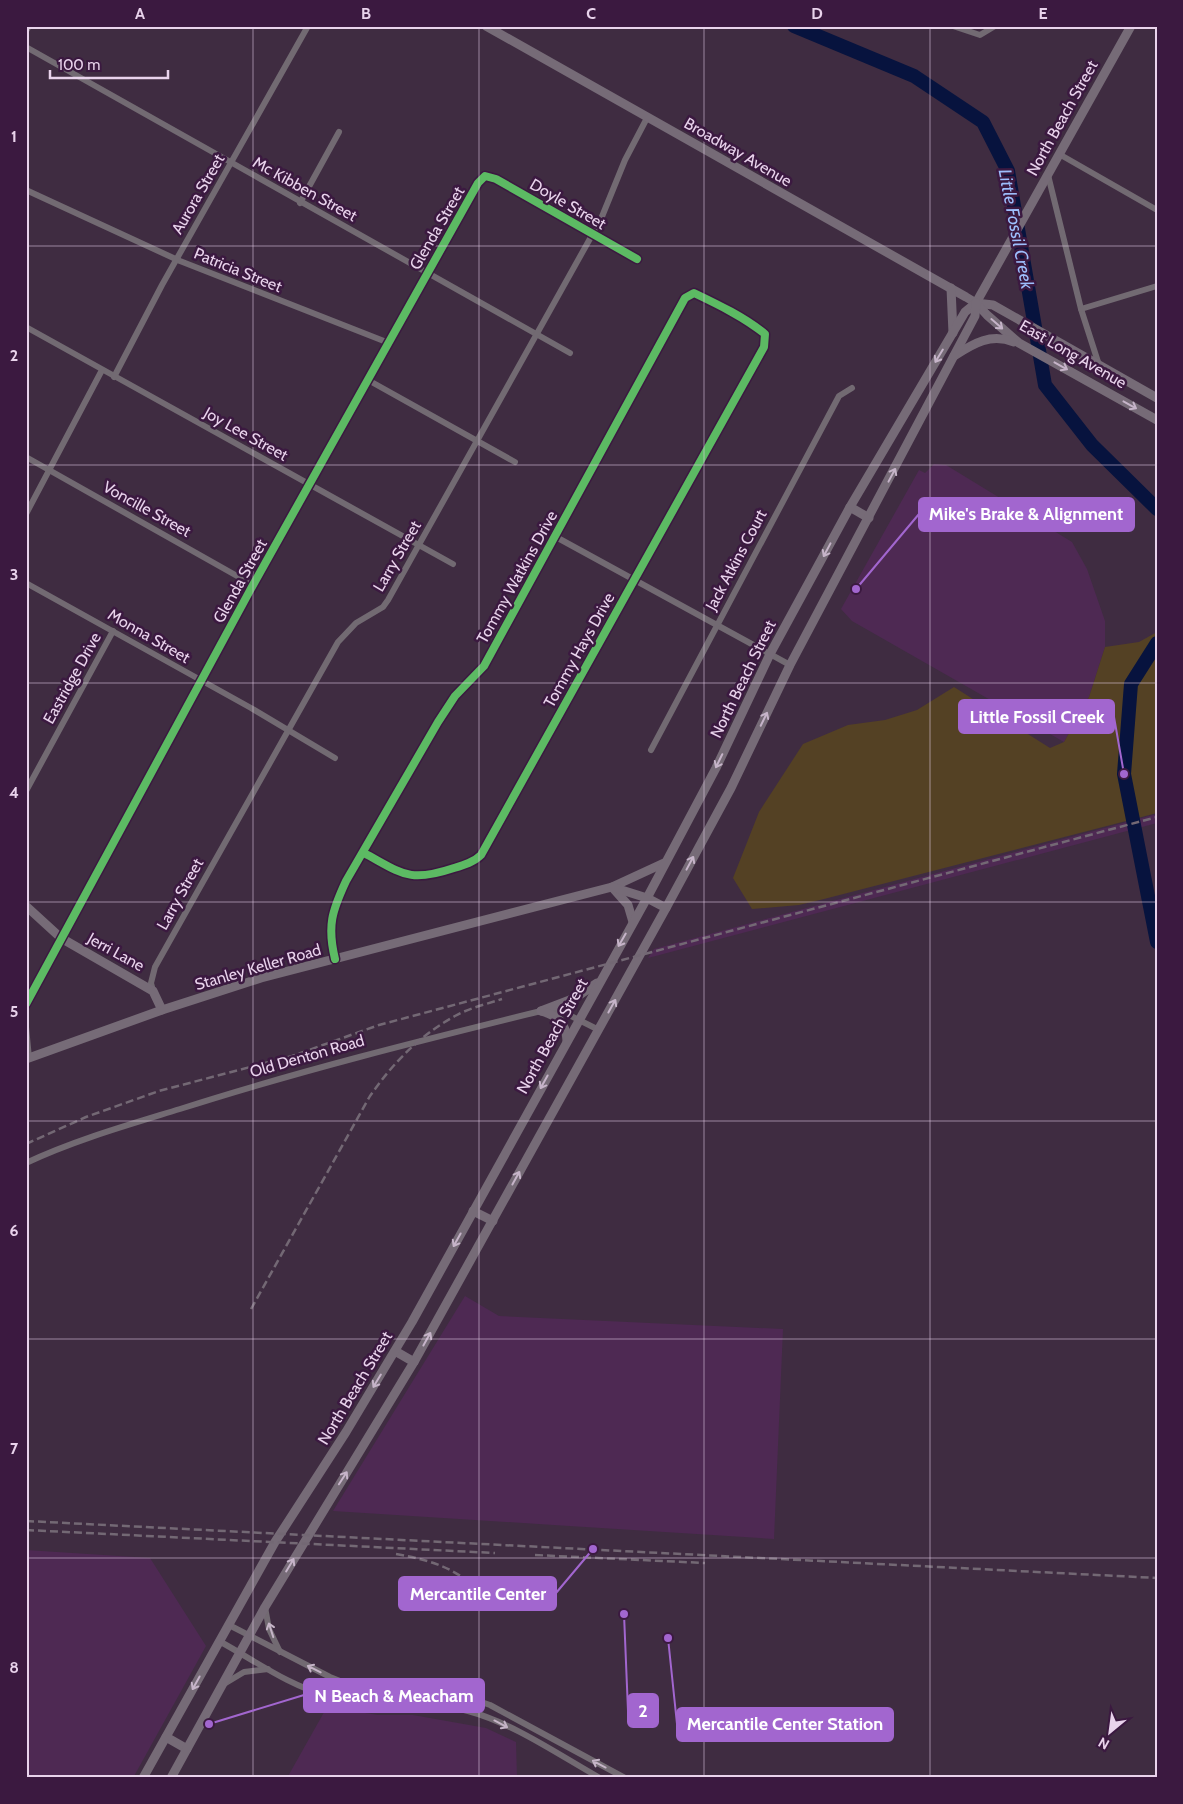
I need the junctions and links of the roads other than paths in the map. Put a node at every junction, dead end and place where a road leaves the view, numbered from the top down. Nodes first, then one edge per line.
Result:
1 (29, 26) edge
2 (308, 26) edge
3 (486, 26) edge
4 (953, 26) edge
5 (995, 26) edge
6 (1131, 26) edge
7 (26, 30) edge
8 (26, 47) edge
9 (647, 118) junction
10 (339, 132) dead end
11 (1059, 154) junction
12 (232, 164) junction
13 (1048, 175) junction
14 (485, 176) joint
15 (26, 190) edge
16 (300, 203) junction
17 (1157, 210) edge
18 (592, 234) junction
19 (637, 259) dead end
20 (177, 260) junction
21 (428, 273) junction
22 (1157, 286) edge
23 (951, 288) junction
24 (976, 303) junction
25 (1080, 310) junction
26 (26, 327) edge
27 (953, 332) junction
28 (536, 336) junction
29 (389, 343) junction
30 (1019, 343) junction
31 (764, 347) joint
32 (570, 353) dead end
33 (954, 356) junction
34 (1099, 365) junction
35 (102, 370) junction
36 (114, 376) junction
37 (368, 380) junction
38 (852, 388) dead end
39 (1157, 398) edge
40 (1157, 420) edge
41 (478, 441) junction
42 (26, 457) edge
43 (515, 462) dead end
44 (49, 470) junction
45 (309, 486) junction
46 (850, 507) junction
47 (26, 514) edge
48 (869, 518) junction
49 (556, 537) junction
50 (419, 546) junction
51 (453, 564) dead end
52 (634, 578) junction
53 (26, 583) edge
54 (253, 585) junction
55 (718, 624) junction
56 (113, 631) junction
57 (770, 654) junction
58 (790, 665) junction
59 (201, 682) junction
60 (288, 730) junction
61 (651, 750) dead end
62 (335, 758) dead end
63 (26, 791) edge
64 (364, 852) junction
65 (666, 862) junction
66 (612, 887) junction
67 (647, 898) junction
68 (26, 906) edge
69 (666, 908) junction
70 (633, 922) junction
71 (61, 938) junction
72 (335, 959) junction
73 (599, 982) junction
74 (153, 991) junction
75 (26, 1004) edge
76 (162, 1010) junction
77 (541, 1011) junction
78 (578, 1019) junction
79 (26, 1027) edge
80 (599, 1030) junction
81 (567, 1041) junction
82 (28, 1059) edge
83 (26, 1163) edge
84 (473, 1211) junction
85 (492, 1221) junction
86 (395, 1351) junction
87 (414, 1362) junction
88 (265, 1607) junction
89 (229, 1624) junction
90 (249, 1636) junction
91 (220, 1641) junction
92 (240, 1652) junction
93 (281, 1653) junction
94 (270, 1669) junction
95 (221, 1686) junction
96 (166, 1737) junction
97 (187, 1749) junction
98 (143, 1778) edge
99 (171, 1778) edge
100 (600, 1778) edge
101 (625, 1778) edge

1 - 7 street
2 - 12 street, Aurora Street
3 - 9 main road, Broadway Avenue
4 - 5 street
6 - 11 main road, North Beach Street
8 - 12 street, Mc Kibben Street
9 - 18 street, Larry Street
9 - 23 main road, Broadway Avenue
10 - 16 street
11 - 13 main road, North Beach Street
11 - 17 street
12 - 16 street, Mc Kibben Street
12 - 20 street, Aurora Street
13 - 24 main road, North Beach Street
13 - 25 street
14 - 18 street, Doyle Street
14 - 21 street, Glenda Street
15 - 20 street, Patricia Street
16 - 21 street, Mc Kibben Street
18 - 19 street, Doyle Street
18 - 28 street, Larry Street
20 - 29 street, Patricia Street
20 - 36 street, Aurora Street
21 - 28 street, Mc Kibben Street
21 - 29 street, Glenda Street
22 - 25 street
23 - 24 main road, Broadway Avenue
23 - 27 main road
24 - 27 main road, North Beach Street
24 -> 30 main road, East Long Avenue
24 - 33 main road, North Beach Street
24 - 34 main road, East Long Avenue
25 - 34 street
26 - 35 street, Joy Lee Street
27 -> 46 main road, North Beach Street
28 - 32 street, Mc Kibben Street
28 - 41 street, Larry Street
29 - 37 street, Glenda Street
30 - 33 main road
30 -> 40 main road, East Long Avenue
31 - 49 street, Tommy Watkins Drive
31 - 52 street, Tommy Hays Drive
48 -> 33 main road, North Beach Street
34 - 39 main road, East Long Avenue
35 - 36 street, Joy Lee Street
35 - 44 street
36 - 45 street, Joy Lee Street
37 - 41 street
37 - 45 street, Glenda Street
38 - 55 street, Jack Atkins Court
41 - 43 street
41 - 50 street, Larry Street
42 - 44 street, Voncille Street
44 - 47 street
44 - 54 street, Voncille Street
45 - 50 street, Joy Lee Street
45 - 54 street, Glenda Street
46 - 48 main road
46 -> 57 main road, North Beach Street
48 - 58 main road, North Beach Street
49 - 52 street
49 - 64 street, Tommy Watkins Drive
50 - 51 street, Joy Lee Street
50 - 60 street, Larry Street
52 - 55 street
52 - 64 street, Tommy Hays Drive
53 - 56 street, Monna Street
54 - 59 street, Glenda Street
55 - 57 street
55 - 61 street, Jack Atkins Court
56 - 59 street, Monna Street
56 - 63 street, Eastridge Drive
57 - 58 street
57 -> 65 main road, North Beach Street
69 -> 58 main road, North Beach Street
59 - 60 street, Monna Street
59 - 71 street, Glenda Street
60 - 62 street, Monna Street
60 - 74 street, Larry Street
64 - 72 street, Tommy Watkins Drive
65 - 66 main road, Stanley Keller Road
65 - 67 main road, North Beach Street
66 - 67 main road
66 - 70 main road
66 - 72 main road, Stanley Keller Road
67 - 69 main road
67 - 70 main road, North Beach Street
68 - 71 main road, Jerri Lane
80 -> 69 main road, North Beach Street
70 -> 73 main road, North Beach Street
71 - 74 main road, Jerri Lane
71 - 75 street, Glenda Street
72 - 76 main road, Stanley Keller Road
73 - 77 main road
73 - 78 main road, North Beach Street
74 - 76 main road, Jerri Lane
76 - 82 main road, Stanley Keller Road
77 - 78 street, Old Denton Road
77 - 81 main road
77 - 83 street, Old Denton Road
78 - 80 street, Old Denton Road
78 - 81 main road, North Beach Street
79 - 82 street
85 -> 80 main road, North Beach Street
81 -> 84 main road, North Beach Street
84 - 85 main road
84 -> 86 main road, North Beach Street
87 -> 85 main road, North Beach Street
86 - 87 main road
86 -> 89 main road, North Beach Street
88 -> 87 main road, North Beach Street
88 - 90 main road, North Beach Street
93 -> 88 street
89 - 90 street
89 - 91 main road, North Beach Street
90 - 92 main road, North Beach Street
90 - 93 street
91 - 92 street
91 -> 96 main road, North Beach Street
92 - 94 street
92 - 95 main road, North Beach Street
101 -> 93 street
94 - 95 street
94 -> 100 street
95 - 97 main road, North Beach Street
96 - 97 main road
96 - 98 main road, North Beach Street
97 - 99 main road, North Beach Street

